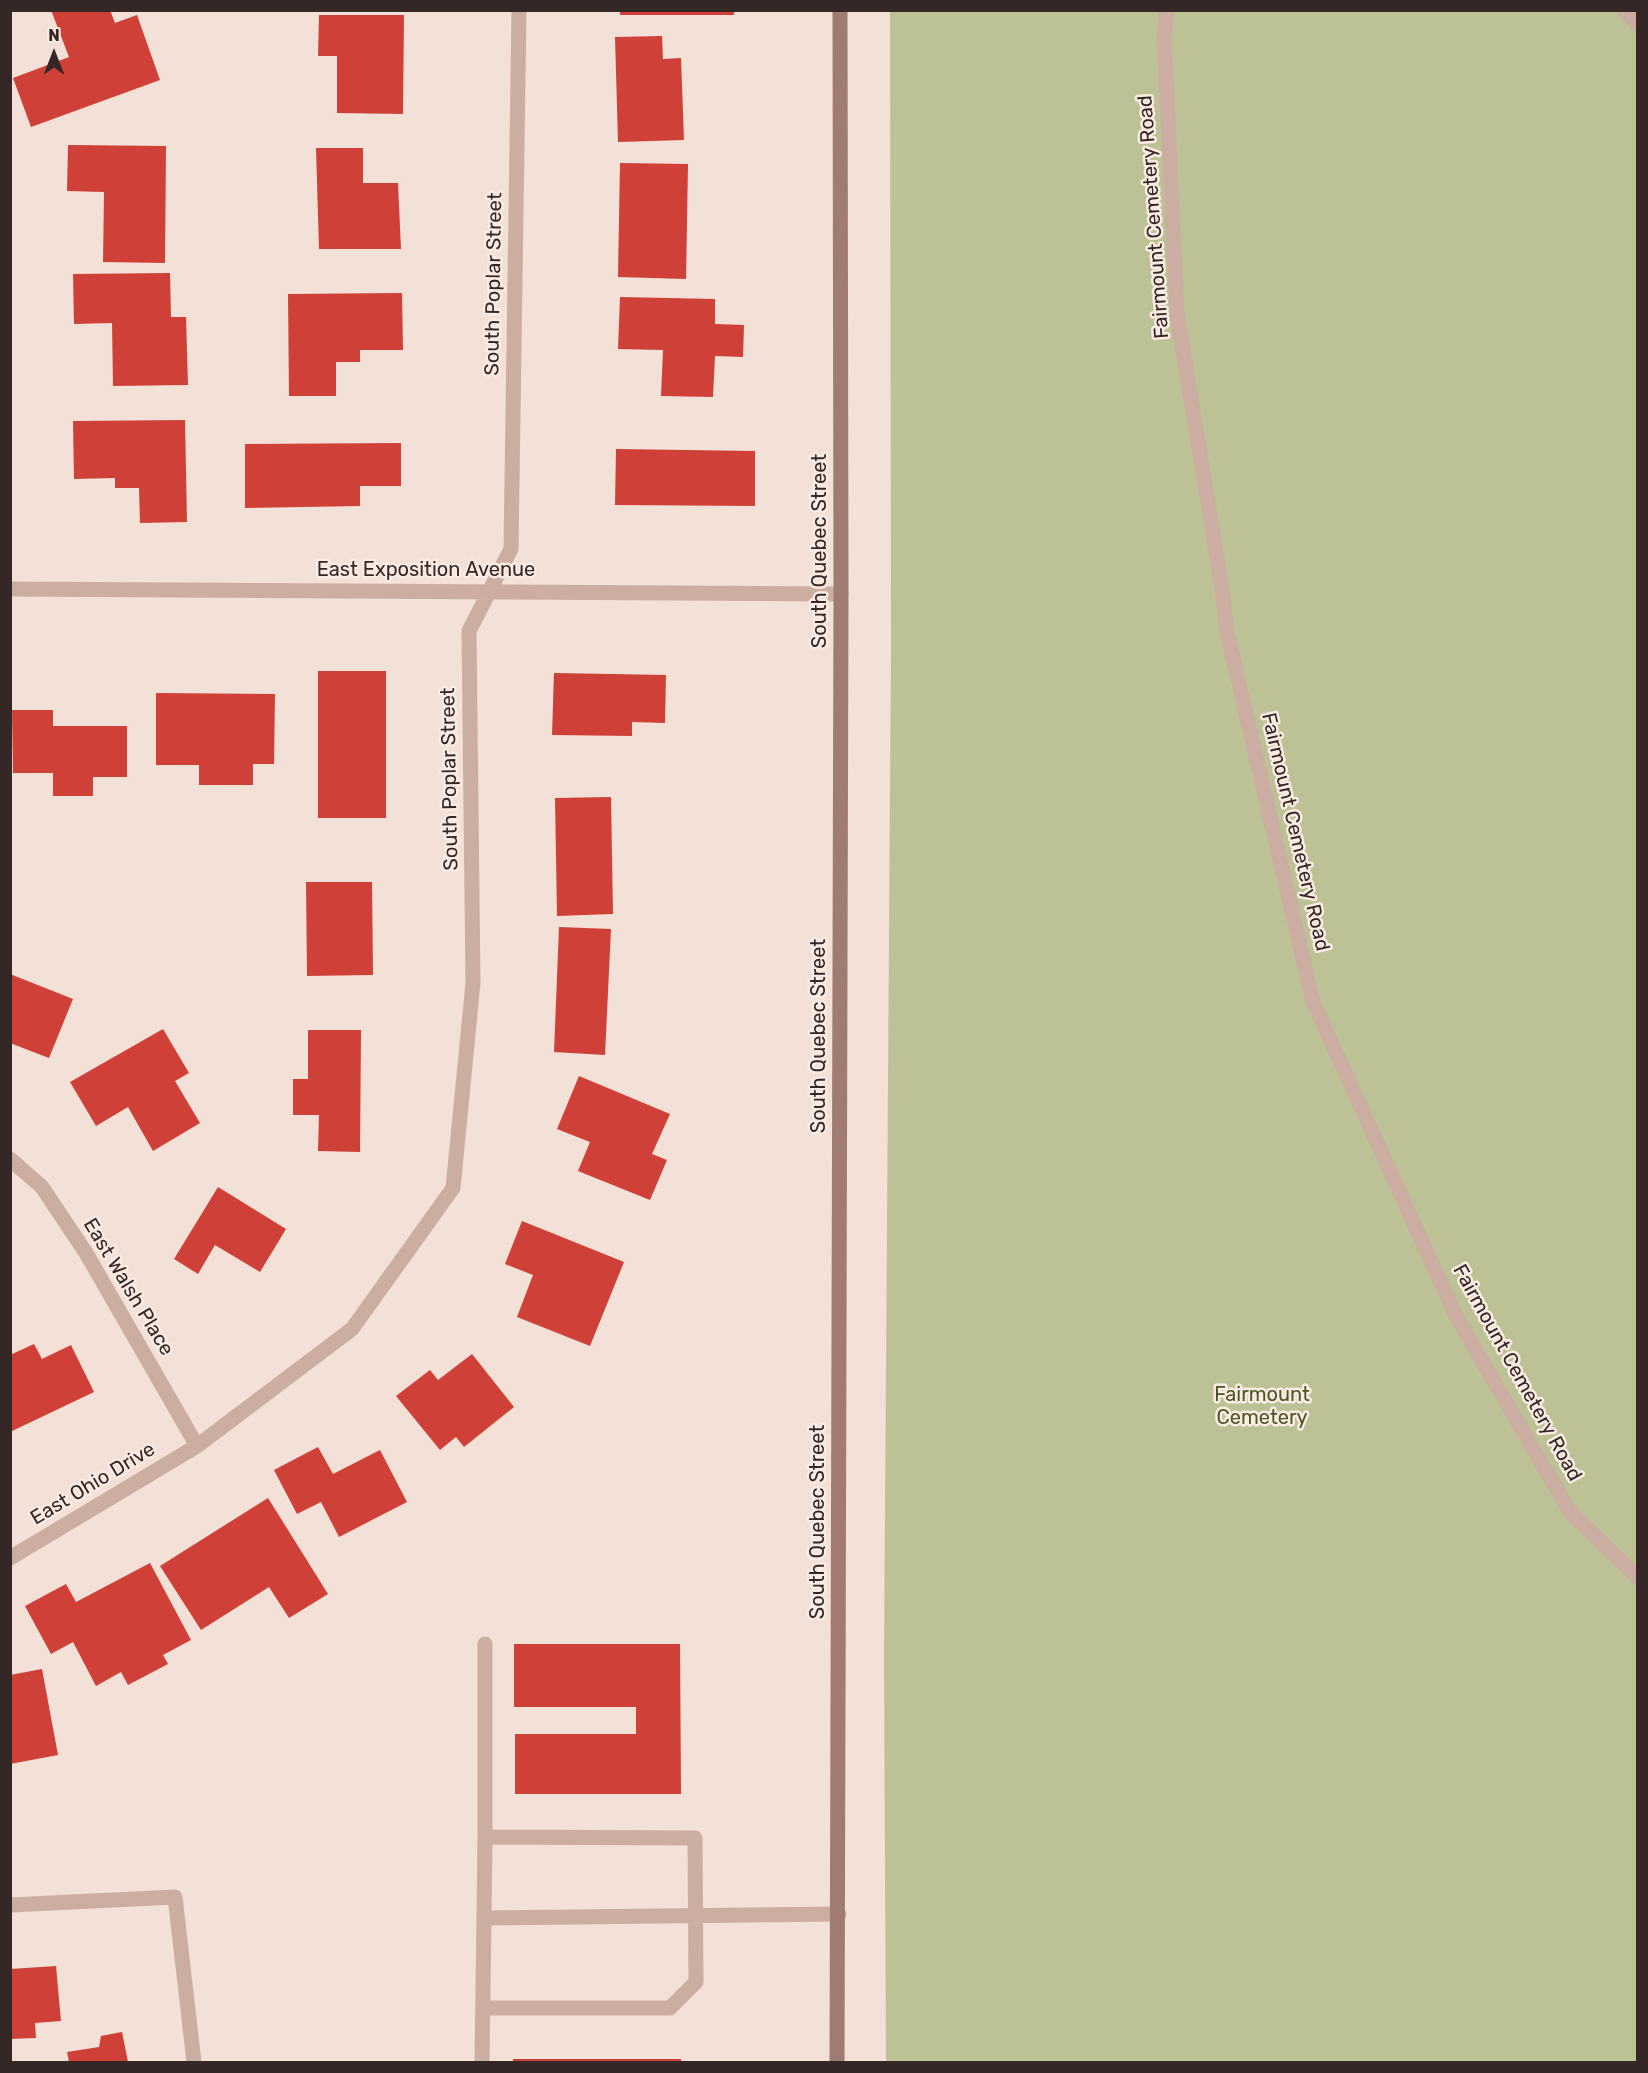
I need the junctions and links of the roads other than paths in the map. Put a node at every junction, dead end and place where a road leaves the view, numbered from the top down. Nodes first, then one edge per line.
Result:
1 (519, 10) edge
2 (840, 10) edge
3 (1167, 10) edge
4 (1624, 10) edge
5 (1638, 25) edge
6 (10, 589) edge
7 (491, 591) junction
8 (841, 594) junction
9 (10, 1159) edge
10 (197, 1446) junction
11 (10, 1558) edge
12 (1638, 1578) edge
13 (485, 1644) dead end
14 (485, 1837) junction
15 (10, 1905) edge
16 (839, 1914) junction
17 (697, 1915) junction
18 (484, 1918) junction
19 (483, 2008) junction
20 (194, 2062) edge
21 (482, 2062) edge
22 (837, 2062) edge

1 - 7 street, South Poplar Street
2 - 8 main road, South Quebec Street
3 - 12 street, Fairmount Cemetery Road
4 - 5 street
6 - 7 street, East Exposition Avenue
7 - 8 street, East Exposition Avenue
7 - 10 street, South Poplar Street
8 - 16 main road, South Quebec Street
9 - 10 street, East Walsh Place
10 - 11 street, East Ohio Drive
13 - 14 street
14 - 17 street
14 - 18 street
15 - 20 street
16 - 17 street
16 - 22 main road, South Quebec Street
17 - 18 street
17 - 19 street
18 - 19 street
19 - 21 street

